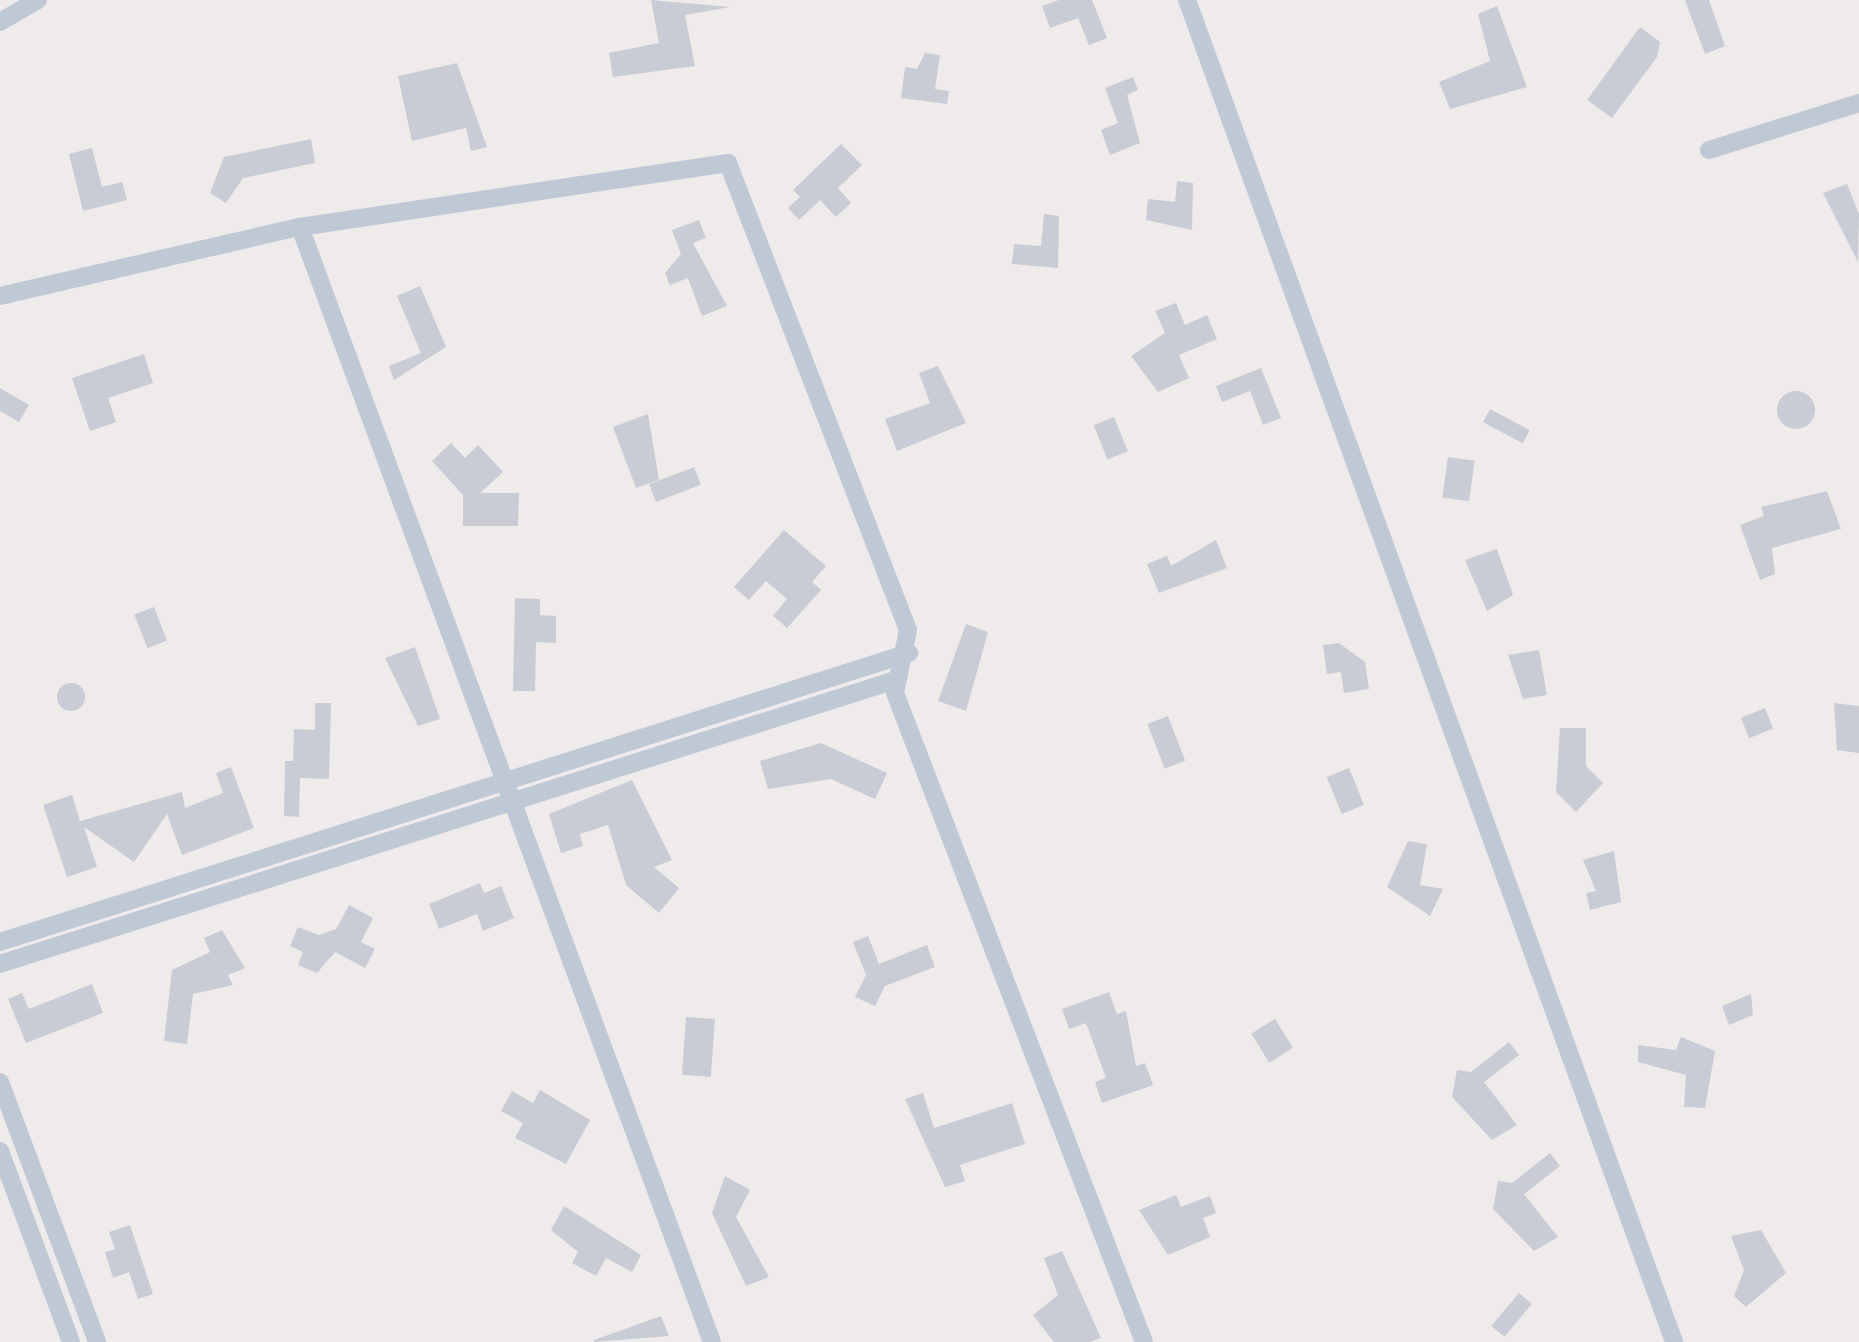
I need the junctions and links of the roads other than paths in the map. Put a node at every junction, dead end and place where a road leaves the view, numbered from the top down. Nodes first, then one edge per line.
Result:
1 (38, 0) edge
2 (1188, 0) edge
3 (0, 22) edge
4 (1859, 103) edge
5 (1709, 150) dead end
6 (300, 227) junction
7 (0, 296) edge
8 (909, 653) junction
9 (896, 680) junction
10 (502, 783) junction
11 (510, 803) junction
12 (0, 942) edge
13 (0, 964) edge
14 (0, 1082) edge
15 (0, 1151) edge
16 (71, 1342) edge
17 (97, 1342) edge
18 (712, 1342) edge
19 (1144, 1342) edge
20 (1674, 1342) edge

1 - 3 street
2 - 20 street
4 - 5 street
6 - 7 street
6 - 8 street
6 - 10 street
8 - 9 street
8 - 10 street
9 - 11 street
9 - 19 street
10 - 11 street
10 - 12 street
11 - 13 street
11 - 18 street
14 - 17 street
15 - 16 street

